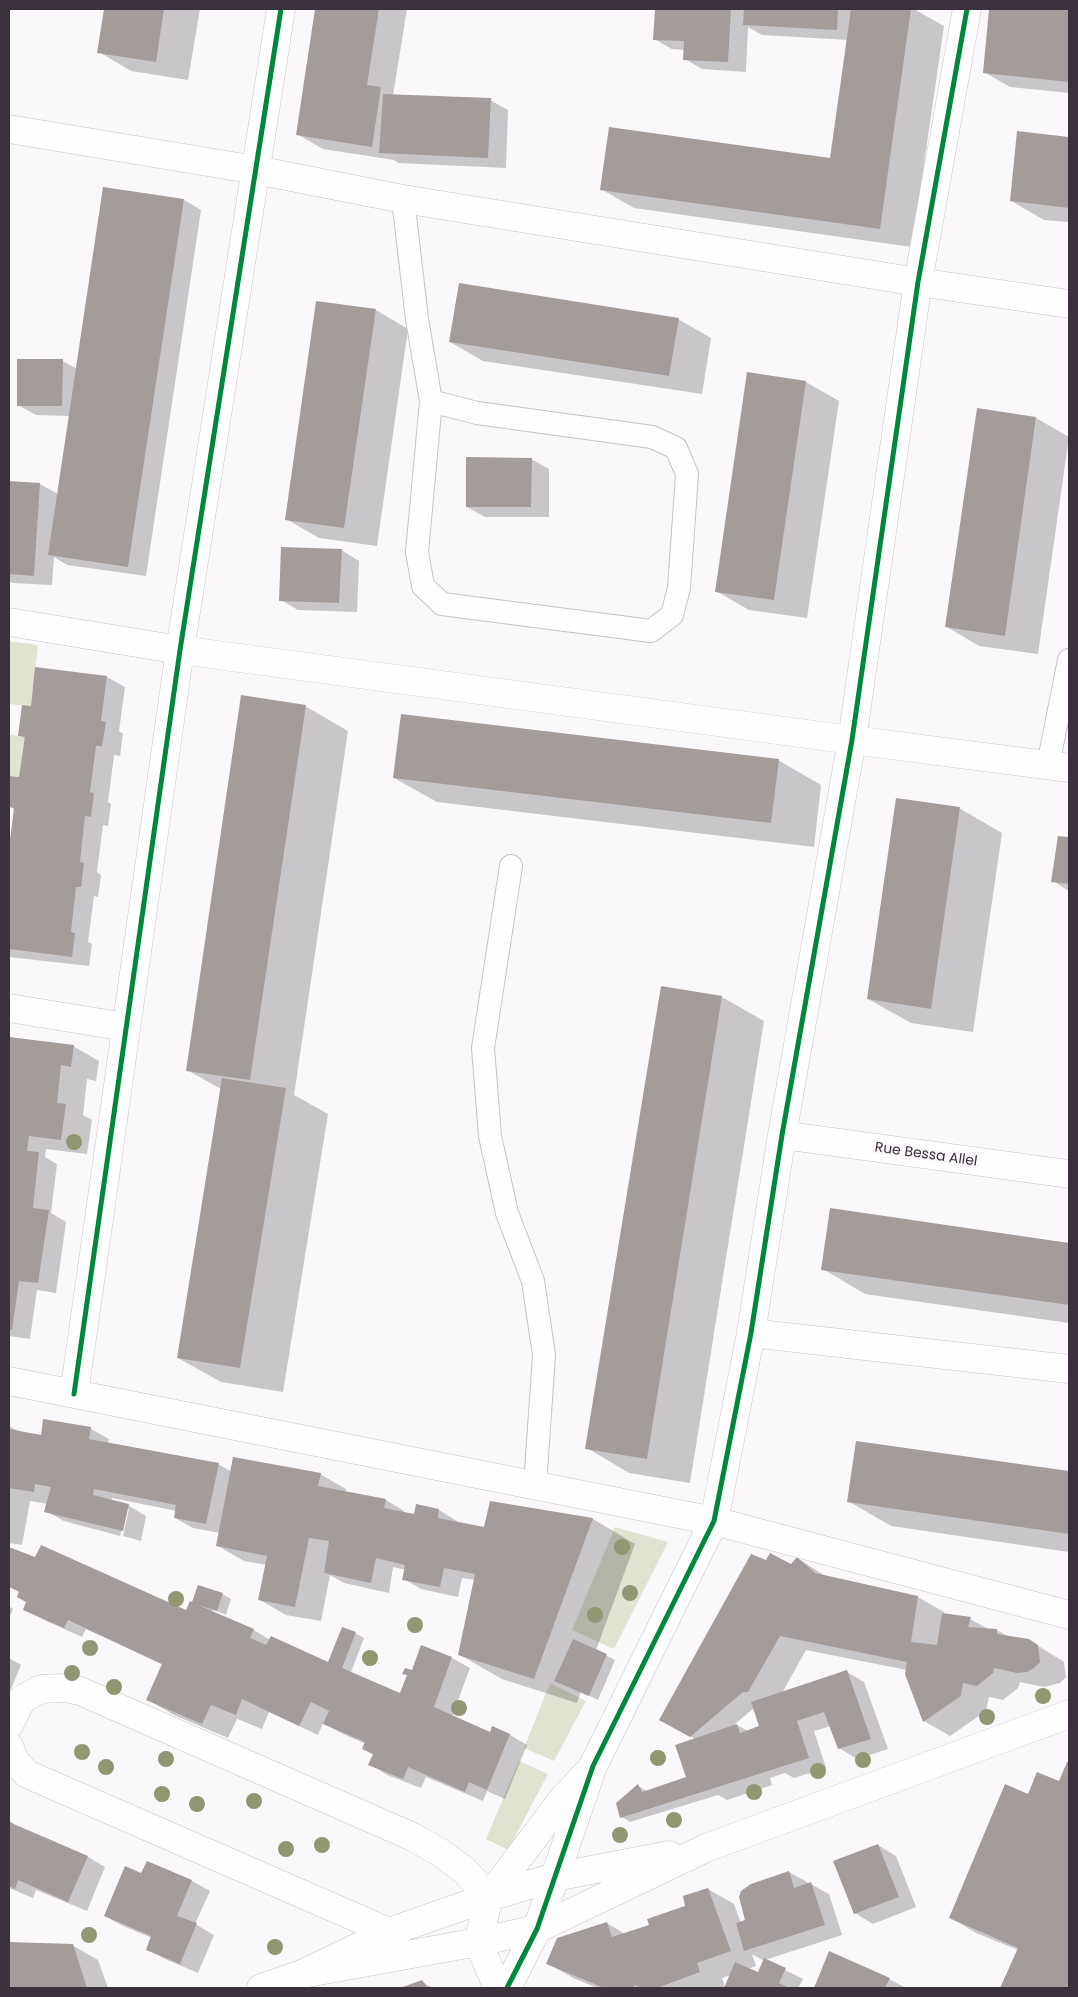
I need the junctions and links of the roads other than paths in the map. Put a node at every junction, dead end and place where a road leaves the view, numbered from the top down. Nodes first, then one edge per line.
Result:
1 (281, 9) edge
2 (967, 9) edge
3 (9, 129) edge
4 (256, 170) junction
5 (403, 199) junction
6 (918, 282) junction
7 (1069, 304) edge
8 (431, 401) junction
9 (9, 622) edge
10 (180, 650) junction
11 (1069, 660) edge
12 (852, 740) junction
13 (1059, 766) edge
14 (511, 866) dead end
15 (9, 1008) edge
16 (126, 1028) junction
17 (782, 1135) junction
18 (1069, 1174) edge
19 (751, 1333) junction
20 (1069, 1369) edge
21 (9, 1381) edge
22 (74, 1394) junction
23 (535, 1486) junction
24 (714, 1522) junction
25 (1069, 1615) edge
26 (1069, 1714) edge
27 (9, 1725) edge
28 (9, 1746) edge
29 (593, 1766) junction
30 (706, 1848) junction
31 (555, 1877) junction
32 (489, 1897) junction
33 (537, 1929) junction
34 (389, 1932) junction
35 (478, 1942) junction
36 (302, 1974) junction
37 (261, 1988) edge
38 (498, 1988) edge
39 (508, 1988) edge

1 - 4 street
2 - 6 street
3 - 4 street
4 - 5 street
4 - 10 street
5 - 6 street
5 - 8 lane
6 - 7 street
6 - 12 street
8 - 8 lane
9 - 10 street
10 - 12 street
10 - 16 street
11 - 13 lane
12 - 13 street
12 - 17 street
14 - 23 lane
15 - 16 street
16 - 22 street
17 - 18 street, Rue Bessa Allel
17 - 19 street
19 - 20 street
19 - 24 street
21 - 22 street
22 - 23 street
23 - 24 street
24 - 25 street
24 - 29 street
26 - 30 street
27 - 32 street
28 - 34 street
29 - 31 street
29 - 32 street
30 - 31 street
30 - 33 street
31 - 32 street
31 - 33 street
32 - 34 street
32 - 35 street
33 - 35 street
33 - 39 street
34 - 36 street
35 - 36 street
35 - 38 street
36 - 37 street

